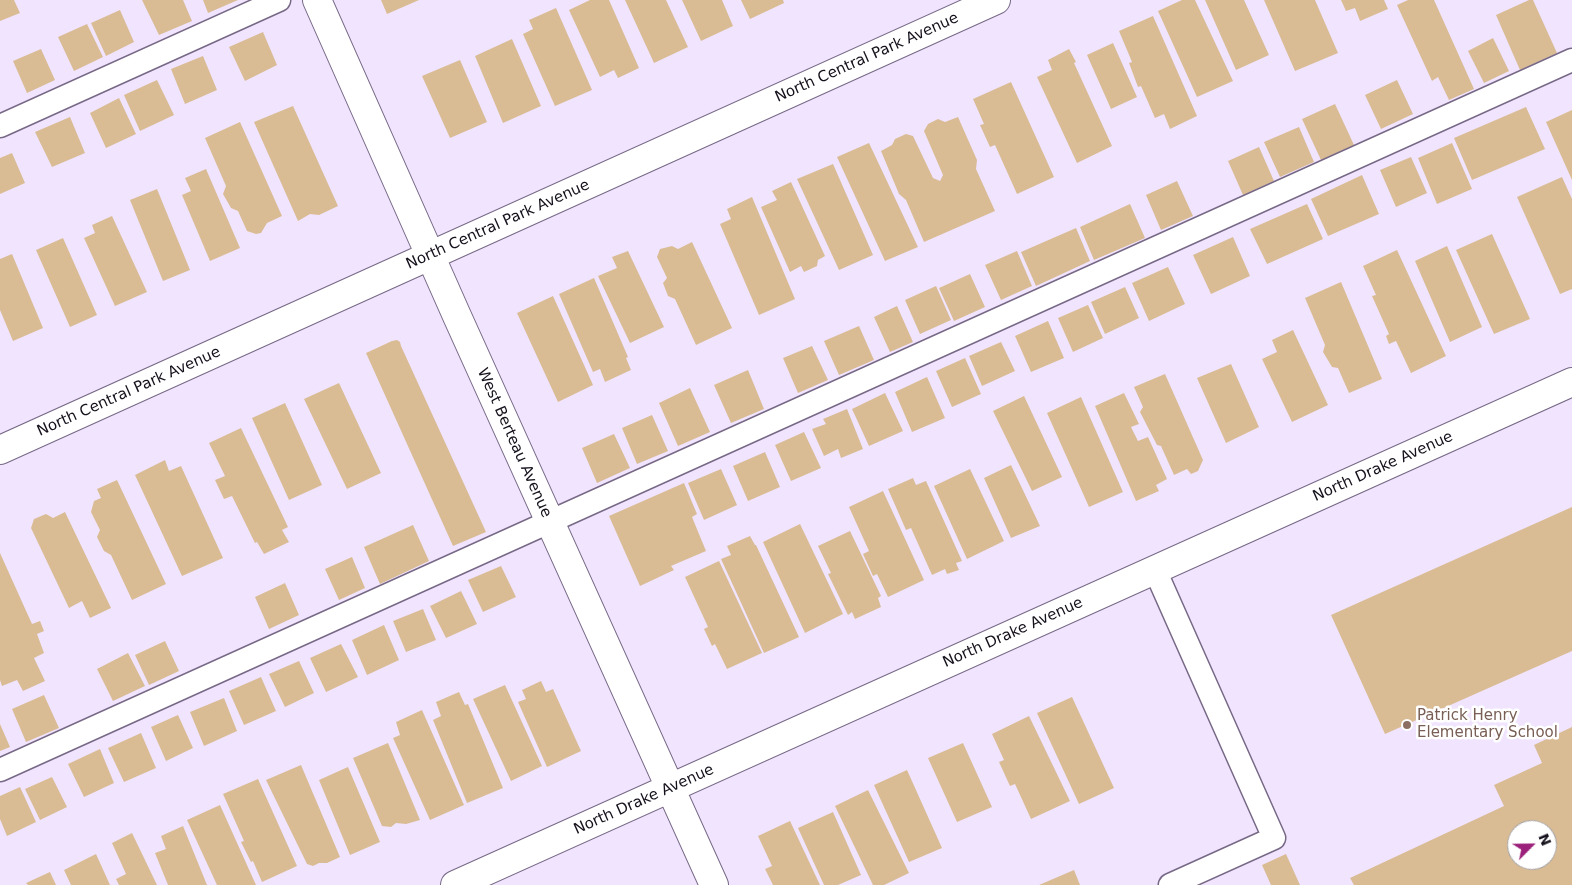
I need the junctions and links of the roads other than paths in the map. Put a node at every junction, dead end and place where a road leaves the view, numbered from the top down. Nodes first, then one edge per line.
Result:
1 (279, 0) edge
2 (317, 0) edge
3 (996, 0) edge
4 (1572, 60) edge
5 (0, 126) edge
6 (430, 255) junction
7 (1572, 382) edge
8 (0, 450) edge
9 (550, 521) junction
10 (1155, 570) junction
11 (0, 770) edge
12 (670, 788) junction
13 (455, 885) edge
14 (714, 885) edge
15 (1170, 885) edge

1 - 5 lane
2 - 6 street, West Berteau Avenue
3 - 6 street, North Central Park Avenue
4 - 9 lane
6 - 8 street, North Central Park Avenue
6 - 9 street, West Berteau Avenue
7 - 10 street, North Drake Avenue
9 - 11 lane
9 - 12 street, West Berteau Avenue
10 - 12 street, North Drake Avenue
10 - 15 lane
12 - 13 street, North Drake Avenue
12 - 14 street, West Berteau Avenue

